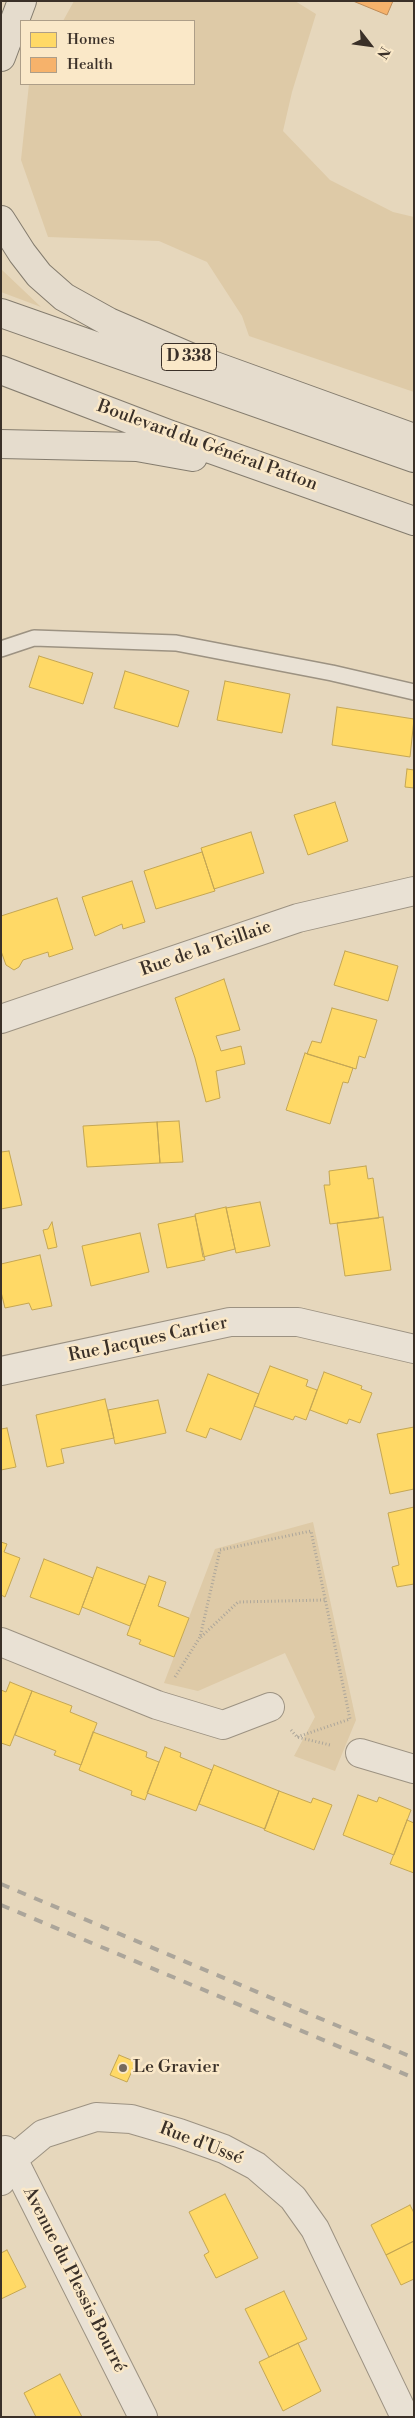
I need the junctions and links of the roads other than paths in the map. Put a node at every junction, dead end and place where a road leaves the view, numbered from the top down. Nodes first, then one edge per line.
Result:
1 (22, 1) edge
2 (1, 57) edge
3 (1, 220) edge
4 (1, 313) edge
5 (1, 370) edge
6 (414, 438) edge
7 (1, 444) edge
8 (414, 458) edge
9 (285, 475) junction
10 (414, 520) edge
11 (1, 649) edge
12 (414, 692) edge
13 (414, 891) edge
14 (1, 1019) edge
15 (414, 1349) edge
16 (1, 1371) edge
17 (1, 1642) edge
18 (270, 1707) road end
19 (360, 1753) road end
20 (414, 1769) edge
21 (5, 2162) edge
22 (142, 2417) edge
23 (404, 2417) edge

1 - 2 highway
3 - 6 highway, D 338
4 - 8 highway, D 338
5 - 9 highway, Boulevard du Général Patton
7 - 9 highway
9 - 10 highway, Boulevard du Général Patton
11 - 12 lane
13 - 14 street, Rue de la Teillaie
15 - 16 street, Rue Jacques Cartier
17 - 18 street
19 - 20 street
21 - 22 street, Avenue du Plessis Bourré
21 - 23 street, Rue d'Ussé

